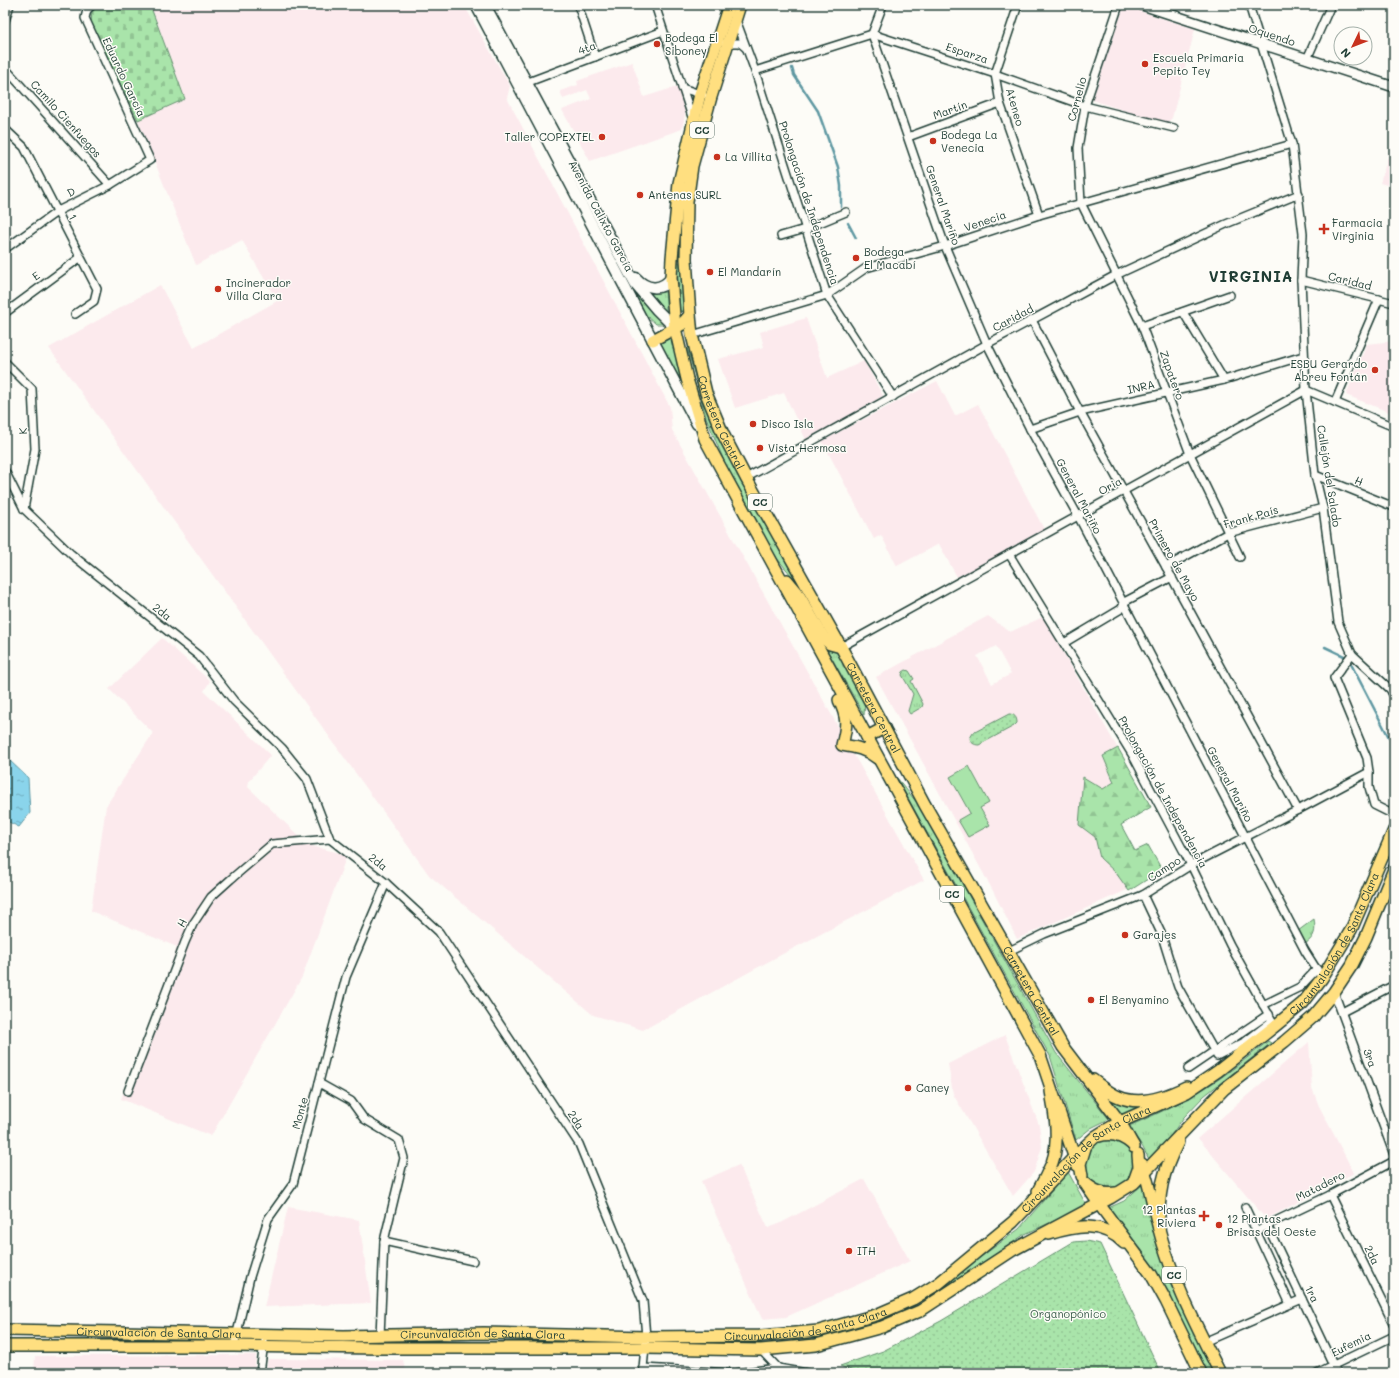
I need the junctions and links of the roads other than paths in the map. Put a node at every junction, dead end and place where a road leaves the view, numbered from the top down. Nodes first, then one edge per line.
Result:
1 (10, 5) edge
2 (92, 5) edge
3 (476, 5) edge
4 (485, 5) edge
5 (578, 5) edge
6 (655, 5) edge
7 (730, 5) edge
8 (740, 5) edge
9 (883, 5) edge
10 (1018, 5) edge
11 (1119, 5) edge
12 (1142, 5) edge
13 (1249, 5) edge
14 (1331, 5) edge
15 (736, 18) junction
16 (5, 21) edge
17 (663, 31) junction
18 (872, 34) junction
19 (722, 42) junction
20 (1262, 44) junction
21 (746, 48) junction
22 (595, 57) junction
23 (1307, 59) junction
24 (5, 68) edge
25 (755, 71) junction
26 (995, 74) junction
27 (523, 85) junction
28 (1394, 87) edge
29 (682, 88) junction
30 (700, 94) junction
31 (711, 97) junction
32 (1000, 103) junction
33 (1085, 106) junction
34 (693, 120) junction
35 (1174, 128) dead end
36 (5, 129) edge
37 (908, 137) junction
38 (1292, 144) junction
39 (150, 160) joint
40 (684, 184) junction
41 (110, 185) junction
42 (1299, 194) junction
43 (1081, 203) junction
44 (58, 211) junction
45 (846, 212) dead end
46 (1039, 215) junction
47 (805, 230) junction
48 (781, 236) dead end
49 (945, 246) junction
50 (5, 249) edge
51 (81, 257) junction
52 (672, 258) junction
53 (686, 259) junction
54 (626, 268) junction
55 (1116, 275) junction
56 (671, 278) junction
57 (1301, 280) junction
58 (827, 295) junction
59 (1230, 296) dead end
60 (1379, 299) junction
61 (1394, 303) edge
62 (5, 312) edge
63 (1182, 312) junction
64 (74, 314) dead end
65 (690, 315) junction
66 (1032, 320) junction
67 (1142, 326) junction
68 (675, 328) junction
69 (692, 335) junction
70 (653, 340) junction
71 (987, 344) junction
72 (1303, 356) junction
73 (5, 362) edge
74 (1224, 380) junction
75 (1306, 390) junction
76 (1166, 392) junction
77 (706, 393) junction
78 (893, 397) junction
79 (1335, 402) junction
80 (1080, 412) junction
81 (1394, 427) edge
82 (1030, 429) junction
83 (705, 439) junction
84 (1190, 454) junction
85 (5, 471) edge
86 (1315, 475) junction
87 (746, 478) junction
88 (1123, 491) junction
89 (1394, 507) edge
90 (1323, 508) junction
91 (24, 509) junction
92 (1078, 516) junction
93 (1228, 533) junction
94 (1009, 554) junction
95 (1240, 557) dead end
96 (773, 565) junction
97 (1166, 567) junction
98 (1172, 577) junction
99 (1124, 605) junction
100 (1064, 643) junction
101 (841, 647) junction
102 (1352, 654) junction
103 (831, 671) junction
104 (1394, 696) edge
105 (884, 728) junction
106 (867, 737) junction
107 (881, 763) junction
108 (1369, 772) junction
109 (1298, 810) junction
110 (1394, 815) edge
111 (1394, 830) edge
112 (1245, 836) junction
113 (330, 839) junction
114 (1191, 865) junction
115 (1394, 869) edge
116 (386, 883) junction
117 (1142, 895) junction
118 (1009, 952) junction
119 (1320, 974) junction
120 (1394, 985) edge
121 (1334, 992) junction
122 (1263, 1005) junction
123 (1342, 1012) junction
124 (1272, 1020) junction
125 (1214, 1051) junction
126 (1188, 1069) dead end
127 (1081, 1071) junction
128 (1208, 1078) junction
129 (319, 1083) junction
130 (1052, 1091) junction
131 (128, 1092) dead end
132 (1120, 1122) junction
133 (1185, 1129) junction
134 (1092, 1139) junction
135 (1136, 1150) junction
136 (1394, 1155) edge
137 (1074, 1158) junction
138 (1394, 1161) edge
139 (1145, 1172) junction
140 (1083, 1179) junction
141 (1124, 1190) junction
142 (1330, 1195) junction
143 (1031, 1203) junction
144 (1099, 1204) junction
145 (1245, 1207) dead end
146 (1267, 1224) junction
147 (1159, 1230) junction
148 (1257, 1232) junction
149 (1039, 1236) junction
150 (384, 1241) junction
151 (473, 1261) dead end
152 (1151, 1274) junction
153 (1302, 1299) junction
154 (1290, 1304) junction
155 (1394, 1325) edge
156 (5, 1330) edge
157 (237, 1334) junction
158 (265, 1334) junction
159 (380, 1336) junction
160 (1394, 1336) edge
161 (646, 1342) junction
162 (1204, 1342) junction
163 (5, 1346) edge
164 (234, 1346) junction
165 (264, 1346) junction
166 (761, 1350) junction
167 (1333, 1365) junction
168 (778, 1368) junction
169 (643, 1370) edge
170 (260, 1373) edge
171 (732, 1373) edge
172 (736, 1373) edge
173 (807, 1373) edge
174 (1201, 1373) edge
175 (1220, 1373) edge
176 (1317, 1373) edge
177 (1337, 1373) edge

1 - 16 street
2 - 39 street, Eduardo García
3 - 27 main road, Avenida Calixto García
4 - 27 main road, Avenida Calixto García
5 - 22 street
6 - 17 street
7 - 15 street, Prolongación de Independencia
7 - 19 main road, Carretera Central / CC
8 - 15 main road, Carretera Central / CC
9 - 18 street
10 - 26 street, Ateneo
11 - 33 street, Cornelio
12 - 20 street, Oquendo
13 - 20 street, Callejón del Salado
14 - 23 street
15 - 19 main road, Carretera Central / CC
15 - 21 street, Prolongación de Independencia
17 - 22 street, 4ta
17 - 29 street
18 - 25 street
18 - 26 street, Esparza
18 - 37 street, General Mariño
19 - 21 street
19 - 30 main road, Carretera Central / CC
19 - 31 main road, Carretera Central / CC
20 - 23 street, Oquendo
20 - 38 street, Callejón del Salado
21 - 25 street, Prolongación de Independencia
22 - 27 street, 4ta
23 - 28 street, Oquendo
24 - 41 street, Camilo Cienfuegos
25 - 47 street, Prolongación de Independencia
26 - 32 street, Ateneo
26 - 33 street, Esparza
27 - 54 main road, Avenida Calixto García
27 - 70 main road, Avenida Calixto García
29 - 30 street
29 - 34 street
30 - 31 street
30 - 34 main road, Carretera Central / CC
31 - 40 main road, Carretera Central / CC
32 - 37 street, Martín
32 - 46 street, Ateneo
33 - 35 street, Esparza
33 - 43 street, Cornelio
34 - 40 main road, Carretera Central / CC
36 - 44 street, 1
37 - 49 street, General Mariño
38 - 42 street, Callejón del Salado
38 - 43 street, Venecia
39 - 41 street, D
40 - 52 main road, Carretera Central / CC
40 - 53 main road, Carretera Central / CC
41 - 44 street, D
42 - 55 street, Caridad
42 - 57 street, Callejón del Salado
43 - 46 street, Venecia
43 - 55 street, Zapatero
44 - 50 street, D
44 - 51 street, 1
45 - 47 street
46 - 49 street, Venecia
47 - 48 street
47 - 58 street, Prolongación de Independencia
49 - 58 street, Venecia
49 - 71 street, General Mariño
51 - 62 street, E
51 - 64 street, 1
52 - 53 main road
52 - 56 main road, Carretera Central / CC
53 - 65 main road, Carretera Central / CC
54 - 56 main road
54 - 68 main road, Avenida Calixto García
55 - 66 street, Caridad
55 - 67 street, Zapatero
56 - 68 main road, Carretera Central / CC
57 - 60 street, Caridad
57 - 72 street, Callejón del Salado
58 - 69 street, Venecia
58 - 78 street, Prolongación de Independencia
59 - 63 street
60 - 61 street, Caridad
60 - 79 street
63 - 67 street
63 - 74 street
65 - 68 main road
65 - 69 main road, Carretera Central / CC
66 - 71 street, Caridad
66 - 80 street, Primero de Mayo
67 - 76 street, Zapatero
68 - 70 main road
68 - 77 main road
68 - 83 main road, Carretera Central / CC
69 - 77 main road, Carretera Central / CC
70 - 83 main road, Avenida Calixto García
71 - 78 street, Caridad
71 - 82 street, General Mariño
72 - 74 street, INRA
72 - 75 street, Callejón del Salado
73 - 91 street, K
74 - 76 street, INRA
75 - 79 street
75 - 84 street, Oria
75 - 86 street, Callejón del Salado
76 - 80 street, INRA
76 - 84 street, Zapatero
77 - 87 main road, Carretera Central / CC
78 - 87 street, Caridad
79 - 81 street
80 - 82 street, INRA
80 - 88 street, Primero de Mayo
82 - 92 street, General Mariño
83 - 96 main road, Carretera Central / CC
84 - 88 street, Oria
84 - 93 street, Zapatero
85 - 91 street, 2da
86 - 89 street, H
86 - 90 street, Callejón del Salado
87 - 101 main road, Carretera Central / CC
88 - 92 street, Oria
88 - 97 street, Primero de Mayo
90 - 93 street, Frank País
90 - 102 street, Callejón del Salado
91 - 113 street, 2da
92 - 94 street, Oria
92 - 99 street, General Mariño
93 - 95 street, Zapatero
93 - 97 street, Frank País
94 - 100 street, Prolongación de Independencia
94 - 101 street, Oria
96 - 101 main road
96 - 103 main road, Carretera Central / CC
97 - 98 street, Primero de Mayo
98 - 99 street
98 - 109 street, Primero de Mayo
99 - 100 street
99 - 112 street, General Mariño
100 - 114 street, Prolongación de Independencia
101 - 105 main road, Carretera Central / CC
102 - 104 street, Callejón del Salado
102 - 108 street
103 - 106 main road, Carretera Central / CC
103 - 107 main road
105 - 106 main road
105 - 118 main road, Carretera Central / CC
106 - 107 main road, Carretera Central / CC
107 - 130 main road, Carretera Central / CC
108 - 109 street, Campo
108 - 110 street
109 - 112 street, Campo
111 - 119 main road, Circunvalación de Santa Clara
112 - 114 street, Campo
112 - 119 street, General Mariño
113 - 116 street, 2da
113 - 131 street, H
114 - 117 street, Campo
114 - 122 street, Prolongación de Independencia
115 - 121 main road, Circunvalación de Santa Clara
116 - 129 street, Monte
116 - 161 street, 2da
117 - 118 street, Campo
117 - 125 street
118 - 127 main road, Carretera Central / CC
119 - 122 street
119 - 124 main road, Circunvalación de Santa Clara
120 - 123 street
121 - 123 street, 3ra
121 - 133 main road, Circunvalación de Santa Clara
122 - 124 street, Prolongación de Independencia
123 - 136 street, 3ra
124 - 125 street
124 - 128 main road, Circunvalación de Santa Clara
125 - 126 street
127 - 128 main road
127 - 132 main road, Carretera Central / CC
128 - 132 main road, Circunvalación de Santa Clara
129 - 150 street
129 - 157 street, Monte
130 - 137 main road, Carretera Central / CC
130 - 143 main road
132 - 134 main road, Circunvalación de Santa Clara
132 - 135 main road, Carretera Central / CC
133 - 139 main road, Circunvalación de Santa Clara
133 - 147 main road
134 - 135 main road
134 - 137 main road, Circunvalación de Santa Clara
134 - 140 main road
135 - 139 main road, Carretera Central / CC
135 - 141 main road
137 - 140 main road, Carretera Central / CC
137 - 143 main road, Circunvalación de Santa Clara
138 - 142 street, Matadero
139 - 141 main road, Circunvalación de Santa Clara
139 - 147 main road, Carretera Central / CC
140 - 141 main road
140 - 144 main road, Carretera Central / CC
141 - 144 main road, Circunvalación de Santa Clara
142 - 146 street, Matadero
142 - 155 street, 2da
143 - 161 main road, Circunvalación de Santa Clara
144 - 149 main road, Circunvalación de Santa Clara
144 - 152 main road, Carretera Central / CC
145 - 148 street
146 - 148 street, Matadero
146 - 153 street, 1ra
147 - 162 main road, Carretera Central / CC
148 - 154 street
149 - 152 main road
149 - 166 main road, Circunvalación de Santa Clara
150 - 151 street
150 - 159 street
152 - 174 main road, Carretera Central / CC
153 - 154 street
153 - 167 street, 1ra
154 - 162 street
156 - 157 main road, Circunvalación de Santa Clara
157 - 158 main road, Circunvalación de Santa Clara
157 - 164 street, Monte
158 - 159 main road, Circunvalación de Santa Clara
158 - 165 street
159 - 161 main road, Circunvalación de Santa Clara
160 - 167 street, Eufemia
161 - 165 main road, Circunvalación de Santa Clara
161 - 166 main road, Circunvalación de Santa Clara
161 - 169 street, 2da
162 - 175 main road, Carretera Central / CC
163 - 164 main road, Circunvalación de Santa Clara
164 - 165 main road, Circunvalación de Santa Clara
165 - 170 street
166 - 168 street
167 - 176 street, Eufemia
167 - 177 street, 1ra
168 - 172 street
168 - 173 street
169 - 171 street

